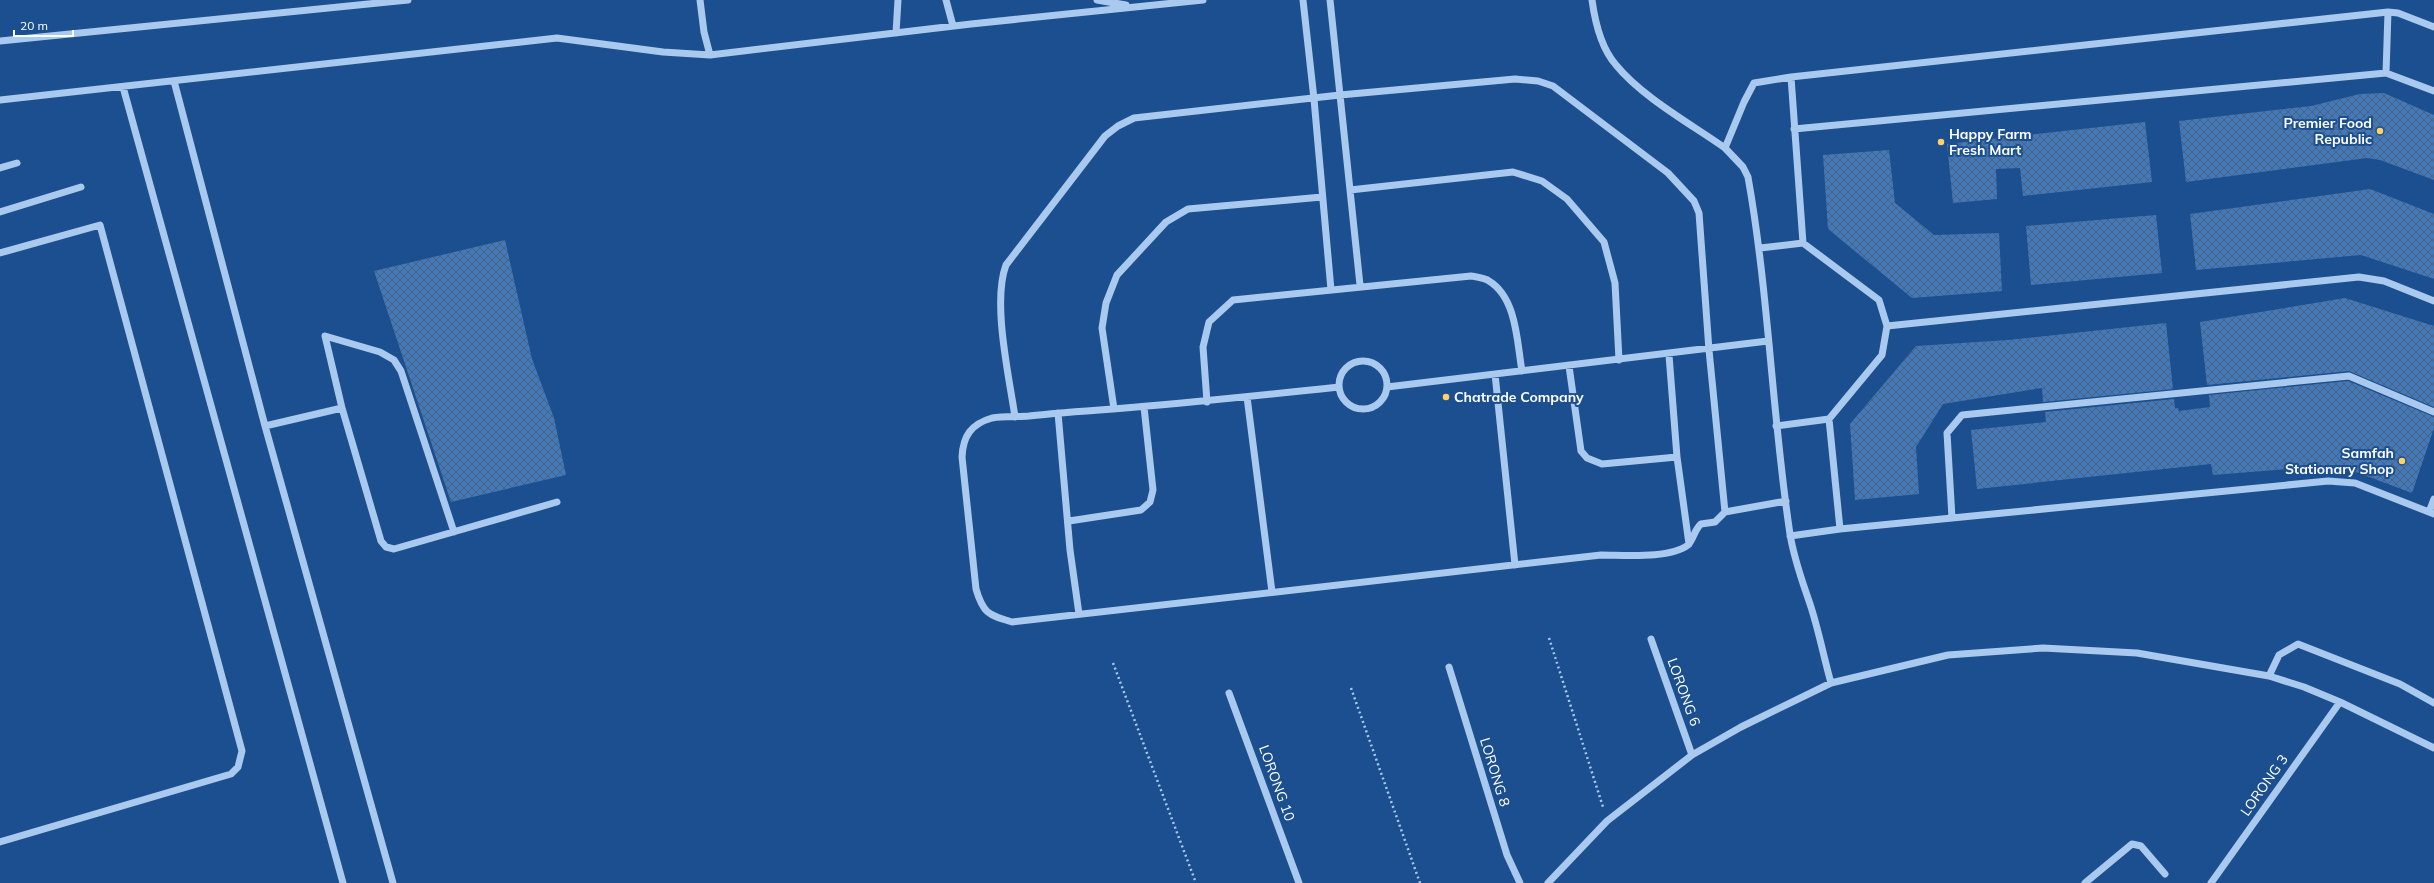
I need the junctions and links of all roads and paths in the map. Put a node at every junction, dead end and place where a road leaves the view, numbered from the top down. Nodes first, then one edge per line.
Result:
1 (408, 0) edge
2 (700, 0) edge
3 (898, 0) edge
4 (946, 0) edge
5 (1098, 0) edge
6 (1203, 0) edge
7 (1303, 0) edge
8 (1330, 0) edge
9 (1592, 0) edge
10 (1134, 6) junction
11 (2388, 12) junction
12 (952, 26) junction
13 (2434, 27) edge
14 (896, 33) junction
15 (0, 41) edge
16 (710, 55) junction
17 (2386, 73) junction
18 (1791, 77) junction
19 (174, 81) junction
20 (123, 87) junction
21 (2434, 91) edge
22 (1340, 95) junction
23 (1314, 99) junction
24 (0, 100) edge
25 (1794, 129) junction
26 (1725, 148) junction
27 (17, 163) dead end
28 (0, 168) edge
29 (81, 187) dead end
30 (1350, 190) junction
31 (1322, 197) junction
32 (0, 212) edge
33 (1804, 243) junction
34 (1760, 248) junction
35 (0, 253) edge
36 (1360, 285) junction
37 (1331, 290) junction
38 (2434, 301) edge
39 (1887, 326) junction
40 (1768, 341) junction
41 (1709, 350) junction
42 (1669, 354) junction
43 (1619, 360) junction
44 (1569, 366) junction
45 (1522, 371) junction
46 (1495, 374) junction
47 (1339, 387) junction
48 (1387, 387) junction
49 (1247, 397) junction
50 (1207, 402) junction
51 (1144, 407) junction
52 (342, 408) junction
53 (1114, 409) junction
54 (2434, 412) edge
55 (1058, 413) junction
56 (1015, 417) junction
57 (1829, 420) junction
58 (265, 426) junction
59 (1776, 426) junction
60 (1677, 457) junction
61 (2434, 499) edge
62 (1786, 501) junction
63 (557, 502) dead end
64 (1725, 512) junction
65 (2431, 513) edge
66 (1952, 518) junction
67 (1069, 521) junction
68 (1840, 529) junction
69 (454, 532) junction
70 (1790, 536) junction
71 (1689, 544) junction
72 (1515, 565) junction
73 (1272, 592) junction
74 (1079, 614) junction
75 (1549, 638) dead end
76 (1651, 639) dead end
77 (1113, 663) dead end
78 (1449, 666) dead end
79 (2269, 676) junction
80 (1831, 683) junction
81 (1351, 688) dead end
82 (1229, 693) dead end
83 (2340, 702) junction
84 (2434, 703) edge
85 (2434, 748) edge
86 (1692, 755) junction
87 (1607, 821) junction
88 (0, 842) edge
89 (2165, 874) dead end
90 (343, 883) edge
91 (393, 883) edge
92 (1196, 883) edge
93 (1299, 883) edge
94 (1420, 883) edge
95 (1520, 883) edge
96 (1548, 883) edge
97 (2085, 883) edge
98 (2211, 883) edge

1 - 15 street
2 - 16 street
3 - 14 street
4 - 12 street
5 - 10 street
6 - 10 street
7 - 23 street
8 - 22 street
9 - 26 street
10 - 12 street
11 - 13 street
11 - 17 street
11 - 18 street
12 - 14 street
14 - 16 street
16 - 19 street
17 - 21 street
17 - 25 street
18 - 25 street
18 - 26 street
19 - 20 street
19 - 58 street
20 - 24 street
20 - 90 street
22 - 23 street
22 - 30 street
22 - 41 street
23 - 31 street
23 - 56 street
25 - 33 street
26 - 34 street
27 - 28 street
29 - 32 street
30 - 36 street
30 - 43 street
31 - 37 street
31 - 53 street
33 - 34 street
33 - 39 street
34 - 40 street
35 - 88 street
36 - 37 street
36 - 45 street
37 - 50 street
38 - 39 street
39 - 57 street
40 - 41 street
40 - 59 street
41 - 42 street
41 - 64 street
42 - 43 street
42 - 60 street
43 - 44 street
44 - 45 street
44 - 60 street
45 - 46 street
46 - 48 street
46 - 72 street
47 - 48 street
47 - 48 street
47 - 49 street
49 - 50 street
49 - 73 street
50 - 51 street
51 - 53 street
51 - 67 street
52 - 58 street
52 - 69 street
52 - 69 street
53 - 55 street
54 - 66 street
55 - 56 street
55 - 67 street
56 - 74 street
57 - 59 street
57 - 68 street
58 - 91 street
59 - 62 street
60 - 71 street
61 - 65 street
62 - 64 street
62 - 70 street
63 - 69 street
64 - 71 street
65 - 66 street
66 - 68 street
67 - 74 street
68 - 70 street
70 - 80 street
71 - 72 street
72 - 73 street
73 - 74 street
75 - 87 path
76 - 86 street, LORONG 6
77 - 92 path
78 - 95 street, LORONG 8
79 - 80 street
79 - 83 street
79 - 84 street
80 - 86 street
81 - 94 path
82 - 93 street, LORONG 10
83 - 85 street
83 - 98 street, LORONG 3
86 - 87 street
87 - 96 street
89 - 97 street

